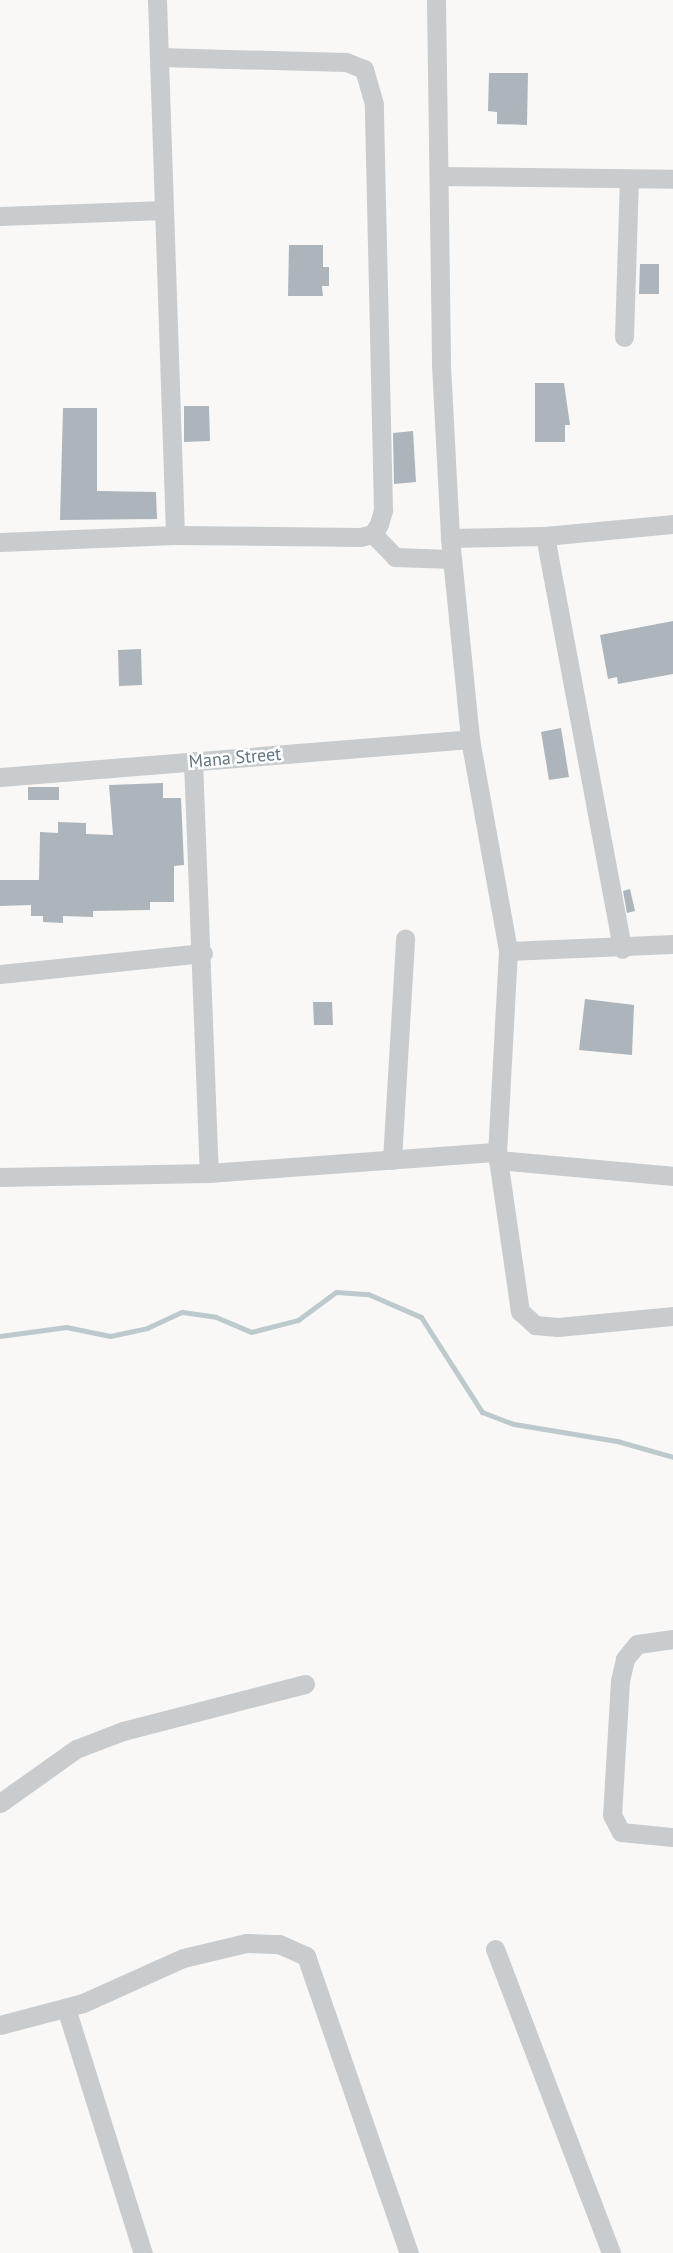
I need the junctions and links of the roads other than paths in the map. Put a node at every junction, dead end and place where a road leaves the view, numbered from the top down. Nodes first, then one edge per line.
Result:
1 (157, 0) edge
2 (436, 0) edge
3 (159, 57) junction
4 (440, 176) junction
5 (629, 178) junction
6 (673, 179) edge
7 (164, 210) junction
8 (0, 216) edge
9 (624, 337) dead end
10 (673, 524) edge
11 (373, 534) junction
12 (175, 535) junction
13 (545, 536) junction
14 (450, 538) junction
15 (0, 542) edge
16 (452, 559) junction
17 (470, 739) junction
18 (193, 761) junction
19 (0, 777) edge
20 (405, 938) dead end
21 (673, 944) edge
22 (622, 949) junction
23 (508, 951) junction
24 (202, 952) junction
25 (0, 974) edge
26 (497, 1156) junction
27 (392, 1160) junction
28 (209, 1173) junction
29 (673, 1176) edge
30 (0, 1177) edge
31 (673, 1316) edge
32 (673, 1639) edge
33 (305, 1684) dead end
34 (0, 1803) edge
35 (673, 1837) edge
36 (495, 1949) dead end
37 (66, 2008) junction
38 (0, 2025) edge
39 (144, 2253) edge
40 (409, 2253) edge
41 (610, 2253) edge

1 - 3 street
2 - 4 street
3 - 7 street
3 - 11 street
4 - 5 street
4 - 14 street
5 - 6 street
5 - 9 street
7 - 8 street
7 - 12 street
10 - 13 street
11 - 12 street
11 - 16 street
12 - 15 street
13 - 14 street
13 - 22 street
14 - 16 street
16 - 17 street
17 - 18 street, Mana Street
17 - 23 street
18 - 19 street, Mana Street
18 - 24 street
20 - 27 street
21 - 22 street
22 - 23 street
23 - 26 street
24 - 25 street
24 - 28 street
26 - 27 street
26 - 29 street
26 - 31 street
27 - 28 street
28 - 30 street
32 - 35 street
33 - 34 street
36 - 41 street
37 - 38 street
37 - 39 street
37 - 40 street

